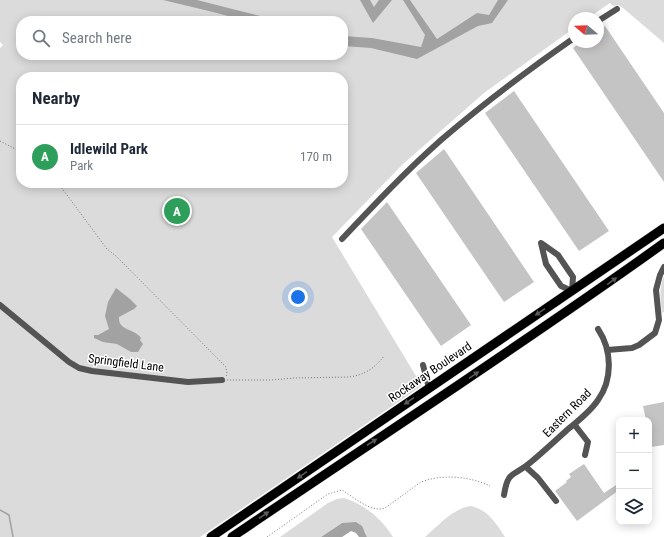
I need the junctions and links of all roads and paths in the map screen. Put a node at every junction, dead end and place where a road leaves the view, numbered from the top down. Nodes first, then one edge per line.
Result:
1 (617, 9) dead end
2 (604, 18) edge
3 (568, 42) edge
4 (0, 141) edge
5 (16, 149) edge
6 (62, 188) edge
7 (664, 228) edge
8 (342, 239) dead end
9 (664, 244) edge
10 (664, 267) edge
11 (572, 290) junction
12 (0, 305) edge
13 (598, 329) dead end
14 (607, 350) junction
15 (384, 356) dead end
16 (423, 364) dead end
17 (222, 380) junction
18 (429, 388) junction
19 (574, 424) junction
20 (585, 454) dead end
21 (526, 467) junction
22 (490, 486) dead end
23 (504, 495) dead end
24 (556, 501) dead end
25 (210, 537) edge
26 (232, 537) edge
27 (267, 537) edge

1 - 2 street
3 - 8 street
4 - 5 path
6 - 17 path
7 - 11 highway, Rockaway Boulevard
26 -> 9 highway
10 - 14 street
11 - 11 street
11 -> 18 highway, Rockaway Boulevard
12 - 17 street, Springfield Lane
13 - 14 street, Eastern Road
14 - 19 street, Eastern Road
15 - 17 path
16 - 18 street
18 -> 25 highway, Rockaway Boulevard
19 - 20 street
19 - 21 street, Eastern Road
21 - 23 street, Eastern Road
21 - 24 street
22 - 27 path

